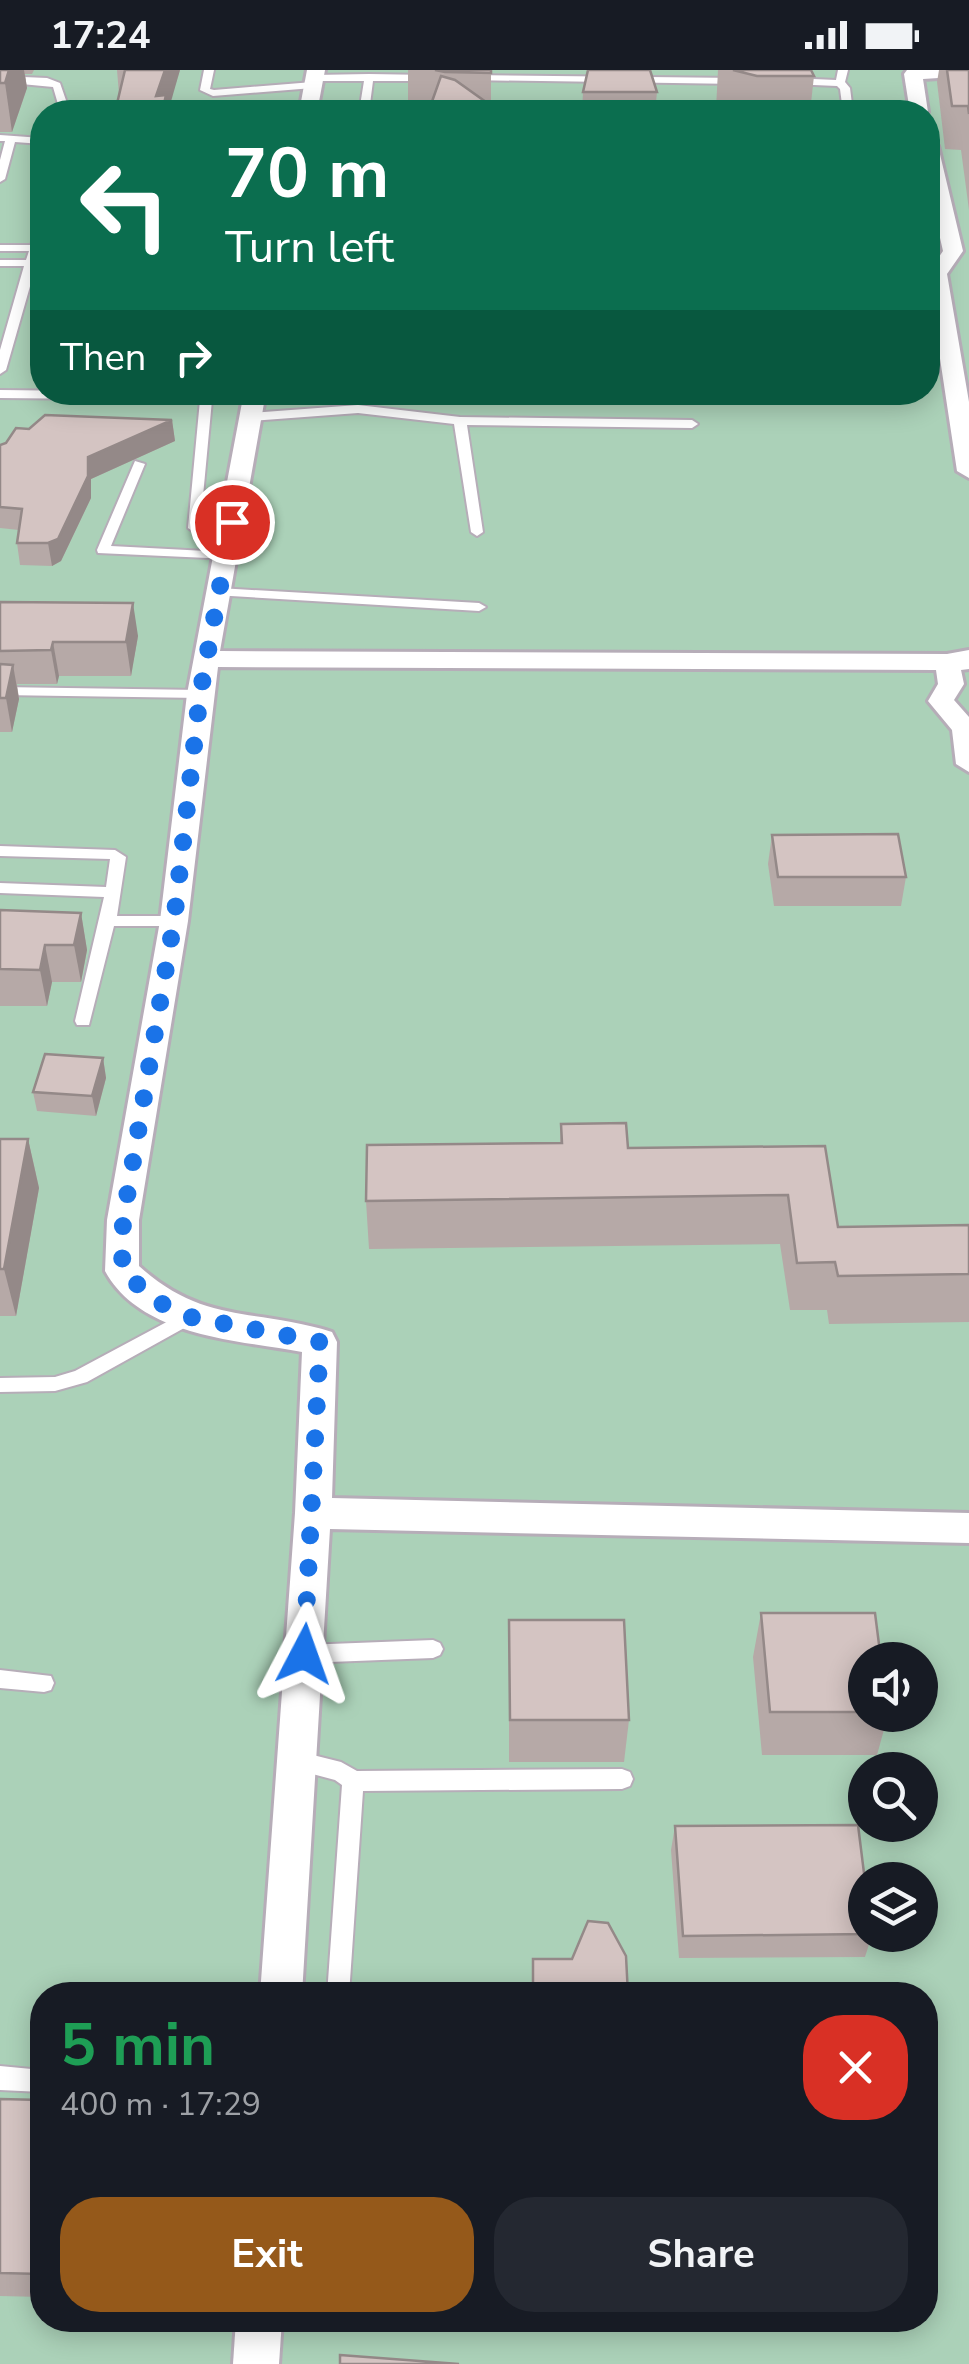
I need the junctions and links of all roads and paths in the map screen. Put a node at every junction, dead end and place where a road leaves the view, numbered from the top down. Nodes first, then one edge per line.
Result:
1 (209, 70) edge
2 (348, 70) edge
3 (795, 70) edge
4 (969, 71) edge
5 (842, 75) edge
6 (315, 76) edge
7 (369, 77) junction
8 (0, 79) edge
9 (748, 81) dead end
10 (768, 81) edge
11 (61, 100) edge
12 (366, 100) edge
13 (846, 100) edge
14 (917, 100) edge
15 (5, 138) edge
16 (30, 139) edge
17 (0, 179) edge
18 (940, 196) edge
19 (0, 248) edge
20 (30, 248) edge
21 (0, 263) edge
22 (30, 263) edge
23 (30, 266) edge
24 (940, 269) edge
25 (940, 295) edge
26 (0, 370) edge
27 (0, 380) edge
28 (30, 384) edge
29 (0, 394) edge
30 (30, 394) edge
31 (205, 405) edge
32 (253, 405) edge
33 (299, 405) edge
34 (460, 421) junction
35 (692, 424) dead end
36 (966, 429) edge
37 (139, 464) dead end
38 (969, 471) edge
39 (194, 528) dead end
40 (477, 532) dead end
41 (225, 556) junction
42 (219, 592) junction
43 (479, 608) dead end
44 (206, 659) junction
45 (961, 671) edge
46 (0, 691) edge
47 (200, 694) junction
48 (967, 729) edge
49 (969, 764) edge
50 (0, 851) edge
51 (0, 888) edge
52 (112, 892) junction
53 (174, 921) junction
54 (100, 931) junction
55 (83, 1021) dead end
56 (190, 1317) junction
57 (0, 1385) edge
58 (314, 1513) junction
59 (969, 1528) edge
60 (432, 1649) dead end
61 (304, 1654) junction
62 (0, 1679) edge
63 (44, 1683) dead end
64 (296, 1760) junction
65 (622, 1778) dead end
66 (353, 1781) junction
67 (282, 1982) edge
68 (339, 1982) edge
69 (0, 2078) edge
70 (30, 2079) edge

1 - 6 lane
2 - 6 lane
3 - 5 lane
4 - 14 street
5 - 10 lane
5 - 13 lane
6 - 7 lane
7 - 9 lane
7 - 12 lane
8 - 11 lane
15 - 16 lane
15 - 17 lane
18 - 24 street
19 - 20 lane
21 - 22 lane
23 - 26 lane
25 - 36 street
27 - 28 lane
29 - 30 lane
31 - 39 lane
32 - 41 street
33 - 34 lane
34 - 35 lane
34 - 40 lane
36 - 38 street
37 - 41 lane
41 - 42 street
42 - 43 lane
42 - 44 street
44 - 45 street
44 - 47 street
45 - 48 street
46 - 47 lane
47 - 53 street
48 - 49 street
50 - 52 lane
51 - 52 lane
52 - 54 lane
53 - 54 lane
53 - 56 street
54 - 55 lane
56 - 57 lane
56 - 58 street
58 - 59 street
58 - 61 street
60 - 61 lane
61 - 64 street
62 - 63 lane
64 - 66 lane
64 - 67 street
65 - 66 lane
66 - 68 lane
69 - 70 lane

